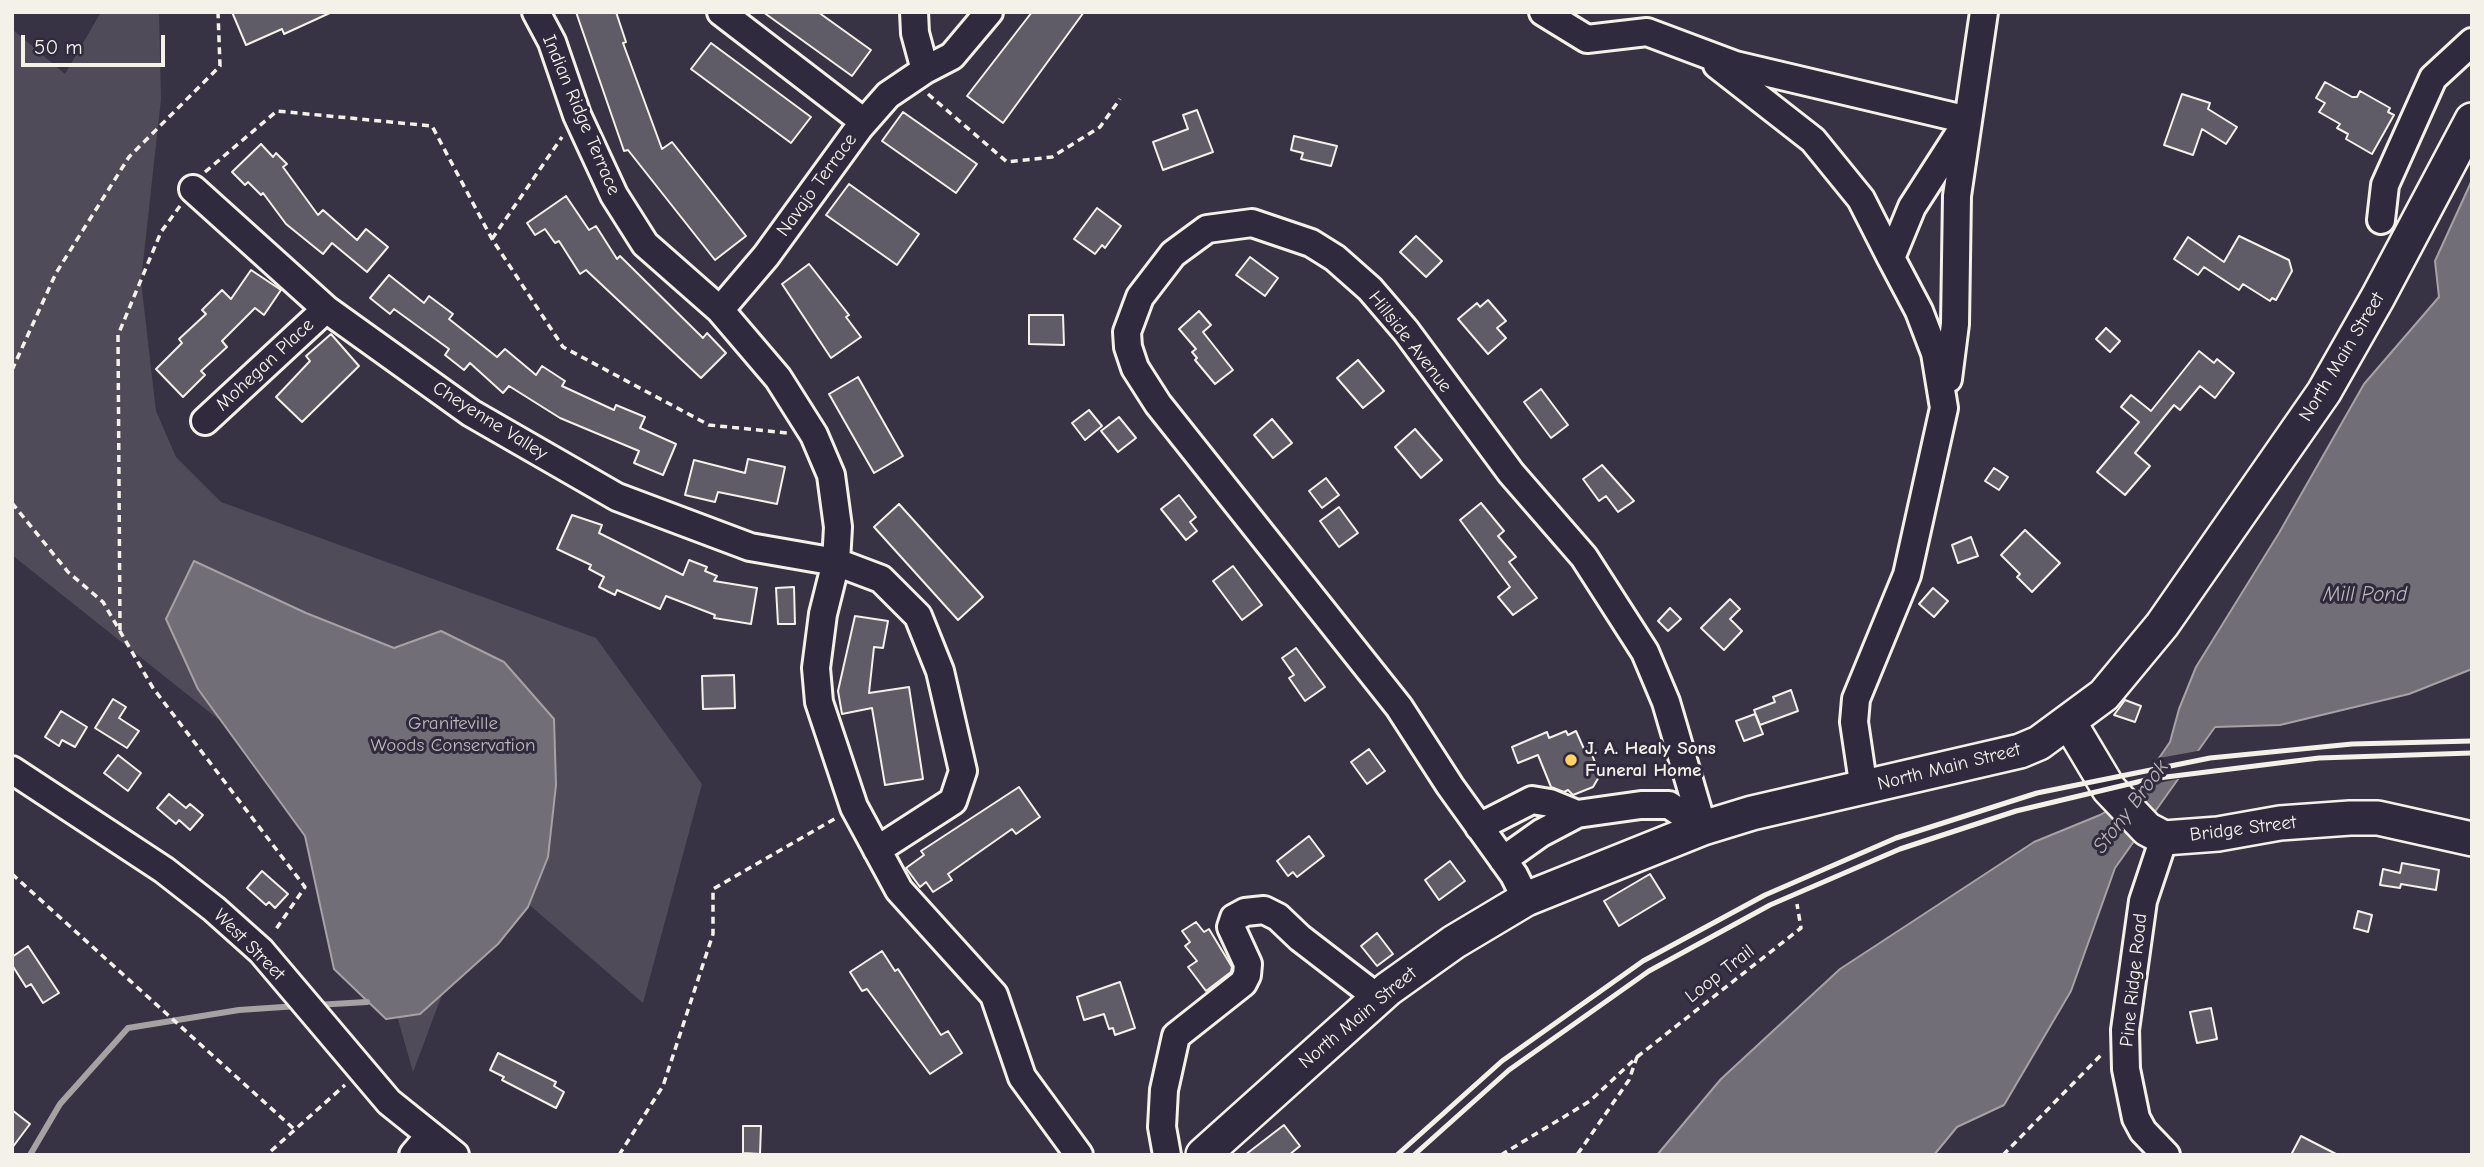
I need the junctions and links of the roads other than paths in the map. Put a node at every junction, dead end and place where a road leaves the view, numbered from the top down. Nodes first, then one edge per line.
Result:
1 (536, 12) edge
2 (721, 12) edge
3 (914, 12) edge
4 (989, 12) edge
5 (1543, 12) edge
6 (1984, 12) edge
7 (2472, 41) edge
8 (1702, 52) junction
9 (918, 74) junction
10 (1968, 120) junction
11 (2472, 120) edge
12 (864, 122) junction
13 (193, 189) dead end
14 (2381, 220) dead end
15 (1891, 258) junction
16 (326, 309) junction
17 (720, 310) junction
18 (1944, 408) junction
19 (205, 421) dead end
20 (836, 562) junction
21 (2069, 722) junction
22 (12, 770) edge
23 (1867, 787) junction
24 (1577, 814) junction
25 (1479, 827) junction
26 (1703, 828) junction
27 (2155, 833) junction
28 (2472, 839) edge
29 (877, 849) junction
30 (1503, 860) junction
31 (1525, 899) junction
32 (1378, 998) junction
33 (430, 1135) junction
34 (413, 1155) edge
35 (455, 1155) edge
36 (1079, 1155) edge
37 (1167, 1155) edge
38 (1203, 1155) edge
39 (2166, 1155) edge

1 - 17 street, Indian Ridge Terrace
2 - 12 street
3 - 9 street
4 - 9 street, Navajo Terrace
5 - 8 street
6 - 10 street
7 - 14 street
8 - 10 street
8 - 15 street
9 - 12 street, Navajo Terrace
10 - 15 street
10 - 18 street
11 - 21 main road, North Main Street
12 - 17 street, Navajo Terrace
13 - 16 street, Cheyenne Valley
15 - 18 street
16 - 19 street, Mohegan Place
16 - 20 street, Cheyenne Valley
17 - 20 street, Indian Ridge Terrace
18 - 23 street
20 - 29 street, Indian Ridge Terrace
20 - 29 street, Cheyenne Valley
21 - 23 main road, North Main Street
21 - 27 main road
22 - 33 street, West Street
23 - 26 main road, North Main Street
24 - 25 street
24 - 26 street
24 - 30 street
25 - 26 street, Hillside Avenue
25 - 30 street, Hillside Avenue
26 - 31 main road, North Main Street
27 - 28 main road, Bridge Street
27 - 39 street, Pine Ridge Road
29 - 36 street, Indian Ridge Terrace
30 - 31 street, Hillside Avenue
31 - 32 main road, North Main Street
32 - 37 street
32 - 38 main road, North Main Street
33 - 34 street
33 - 35 street, West Street

